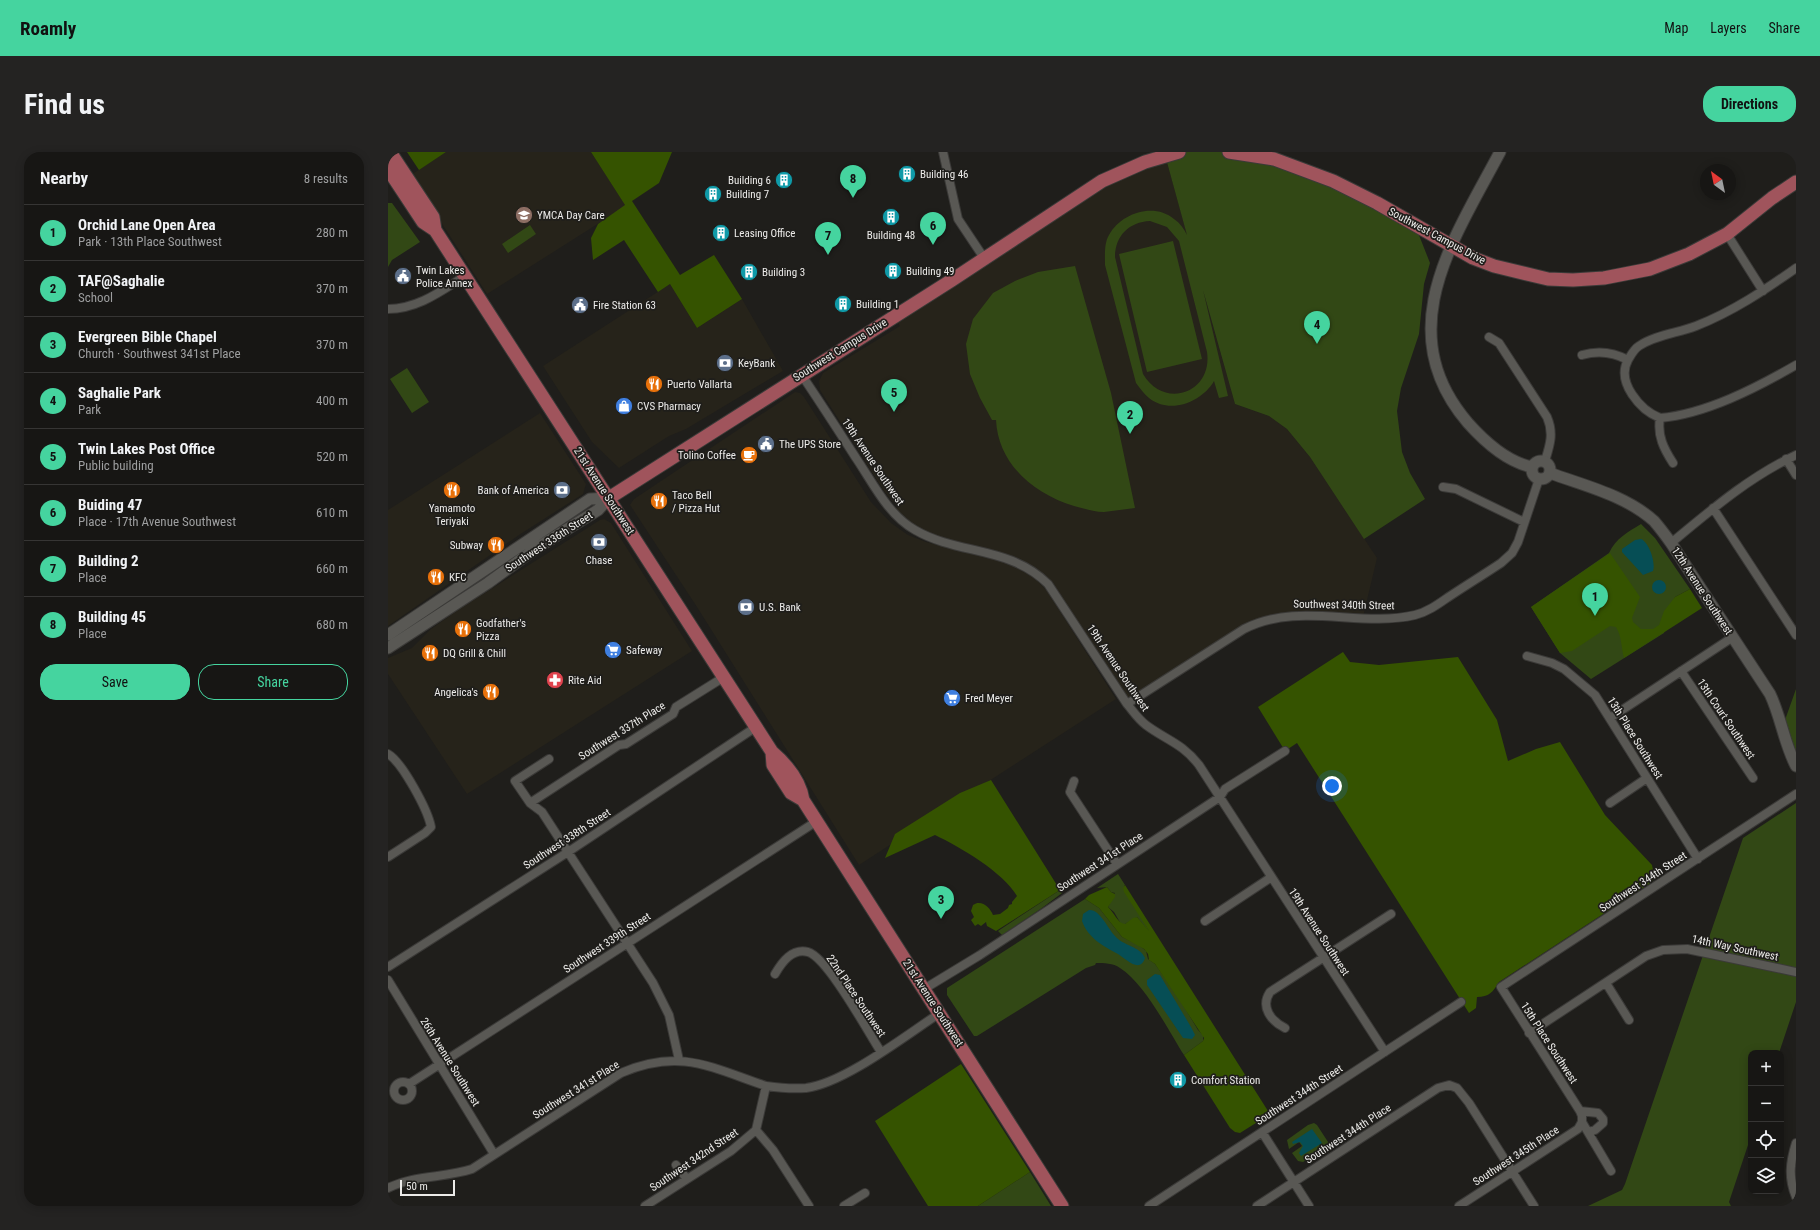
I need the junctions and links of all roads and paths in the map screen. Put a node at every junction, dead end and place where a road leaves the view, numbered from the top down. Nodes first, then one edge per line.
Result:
1 (390, 152) edge
2 (943, 152) edge
3 (1179, 152) edge
4 (1229, 152) edge
5 (1500, 152) edge
6 (388, 169) edge
7 (1796, 182) edge
8 (436, 230) junction
9 (1727, 234) junction
10 (1451, 245) junction
11 (984, 258) junction
12 (1796, 268) edge
13 (465, 276) junction
14 (1763, 291) junction
15 (388, 309) edge
16 (1489, 337) dead end
17 (1582, 355) dead end
18 (1628, 360) junction
19 (1796, 365) edge
20 (801, 374) junction
21 (1660, 418) junction
22 (1796, 455) edge
23 (1786, 459) junction
24 (1545, 461) junction
25 (1674, 463) dead end
26 (1532, 467) junction
27 (1550, 473) junction
28 (1796, 475) edge
29 (1539, 479) junction
30 (1443, 487) dead end
31 (609, 498) junction
32 (1713, 508) junction
33 (1524, 522) junction
34 (1671, 543) junction
35 (480, 574) junction
36 (460, 602) junction
37 (388, 635) edge
38 (1796, 635) edge
39 (1733, 637) junction
40 (388, 648) edge
41 (1527, 656) dead end
42 (1681, 671) junction
43 (724, 677) junction
44 (1127, 704) junction
45 (1610, 718) junction
46 (756, 727) junction
47 (1285, 751) dead end
48 (388, 754) edge
49 (549, 759) dead end
50 (1796, 766) edge
51 (1647, 778) junction
52 (1753, 778) dead end
53 (1074, 781) dead end
54 (1796, 794) edge
55 (1220, 797) junction
56 (530, 803) junction
57 (1610, 803) dead end
58 (817, 821) junction
59 (568, 852) junction
60 (388, 857) edge
61 (1698, 858) junction
62 (1117, 864) junction
63 (1270, 878) junction
64 (1391, 914) dead end
65 (1205, 921) dead end
66 (627, 943) junction
67 (1323, 958) junction
68 (388, 967) edge
69 (1796, 972) edge
70 (775, 974) dead end
71 (388, 980) edge
72 (1606, 982) junction
73 (1501, 987) joint
74 (924, 989) junction
75 (1461, 1002) dead end
76 (940, 1013) junction
77 (1629, 1020) dead end
78 (1285, 1028) dead end
79 (1529, 1033) junction
80 (881, 1052) junction
81 (1385, 1052) junction
82 (679, 1060) junction
83 (439, 1065) junction
84 (409, 1084) dead end
85 (766, 1086) junction
86 (1580, 1111) junction
87 (1582, 1122) junction
88 (756, 1130) junction
89 (1262, 1132) junction
90 (1588, 1132) junction
91 (1796, 1143) edge
92 (494, 1154) junction
93 (1794, 1158) edge
94 (676, 1165) dead end
95 (1611, 1171) dead end
96 (1512, 1172) junction
97 (687, 1179) junction
98 (1294, 1183) junction
99 (388, 1188) edge
100 (865, 1193) dead end
101 (1796, 1197) edge
102 (645, 1206) edge
103 (809, 1206) edge
104 (844, 1206) edge
105 (1062, 1206) edge
106 (1149, 1206) edge
107 (1257, 1206) edge
108 (1309, 1206) edge
109 (1459, 1206) edge
110 (1534, 1206) edge

1 - 8 main road, 21st Avenue Southwest
2 - 11 street
3 - 11 main road, Southwest Campus Drive
4 - 10 main road, Southwest Campus Drive
5 - 10 street
6 - 8 main road, 21st Avenue Southwest
7 - 9 main road, Southwest Campus Drive
8 - 13 main road, 21st Avenue Southwest
9 - 10 main road, Southwest Campus Drive
9 - 14 street
10 - 26 street
11 - 20 main road, Southwest Campus Drive
12 - 14 street
13 - 15 street
13 - 31 main road, 21st Avenue Southwest
14 - 18 street
16 - 24 street
17 - 18 street
18 - 21 street
19 - 21 street
20 - 31 main road, Southwest Campus Drive
20 - 44 street, 19th Avenue Southwest
21 - 25 street
22 - 23 street
23 - 28 street
23 - 32 street
24 - 26 street
24 - 27 street
26 - 29 street
27 - 29 street
27 - 34 street, 12th Avenue Southwest
29 - 33 street, Southwest 340th Street
30 - 33 street
31 - 35 street, Southwest 336th Street
31 - 36 street, Southwest 336th Street
31 - 43 main road, 21st Avenue Southwest
32 - 34 street
32 - 38 street
33 - 44 street, Southwest 340th Street
34 - 39 street, 12th Avenue Southwest
35 - 36 street
35 - 37 street, Southwest 336th Street
36 - 40 street, Southwest 336th Street
39 - 42 street
39 - 50 street, 12th Avenue Southwest
41 - 45 street, 13th Place Southwest
42 - 45 street
42 - 52 street, 13th Court Southwest
43 - 46 main road, 21st Avenue Southwest
43 - 56 street, Southwest 337th Place
44 - 55 street, 19th Avenue Southwest
45 - 51 street, 13th Place Southwest
46 - 58 main road, 21st Avenue Southwest
46 - 59 street, Southwest 338th Street
47 - 55 street, Southwest 341st Place
48 - 60 street
49 - 56 street
51 - 57 street
51 - 61 street, 13th Place Southwest
53 - 62 street
54 - 61 street, Southwest 344th Street
55 - 62 street, Southwest 341st Place
55 - 63 street, 19th Avenue Southwest
56 - 59 street
58 - 66 street, Southwest 339th Street
58 - 74 main road, 21st Avenue Southwest
59 - 66 street
59 - 68 street, Southwest 338th Street
61 - 73 street, Southwest 344th Street
62 - 74 street, Southwest 341st Place
63 - 65 street
63 - 67 street, 19th Avenue Southwest
64 - 67 street
66 - 82 street
66 - 83 street, Southwest 339th Street
67 - 78 street
67 - 81 street, 19th Avenue Southwest
69 - 72 street, 14th Way Southwest
70 - 80 street, 22nd Place Southwest
71 - 83 street, 26th Avenue Southwest
72 - 77 street
72 - 79 street
73 - 79 street, 15th Place Southwest
74 - 76 main road, 21st Avenue Southwest
75 - 81 street, Southwest 344th Street
76 - 80 street
76 - 105 main road, 21st Avenue Southwest
79 - 86 street, 15th Place Southwest
80 - 85 street
81 - 89 street, Southwest 344th Street
82 - 85 street, Southwest 341st Place
82 - 92 street, Southwest 341st Place
83 - 84 street, Southwest 339th Street
83 - 92 street, 26th Avenue Southwest
85 - 88 street, Southwest 342nd Street
86 - 87 street, 15th Place Southwest
86 - 90 street
87 - 90 street, 15th Place Southwest
87 - 96 street, Southwest 345th Place
88 - 97 street, Southwest 342nd Street
88 - 103 street
89 - 98 street
89 - 106 street, Southwest 344th Street
90 - 95 street, 15th Place Southwest
91 - 93 street
92 - 99 street, Southwest 341st Place
93 - 101 street
94 - 97 street
96 - 98 street, Southwest 344th Place
96 - 109 street, Southwest 345th Place
96 - 110 street
97 - 102 street, Southwest 342nd Street
98 - 107 street, Southwest 344th Place
98 - 108 street
100 - 104 street

